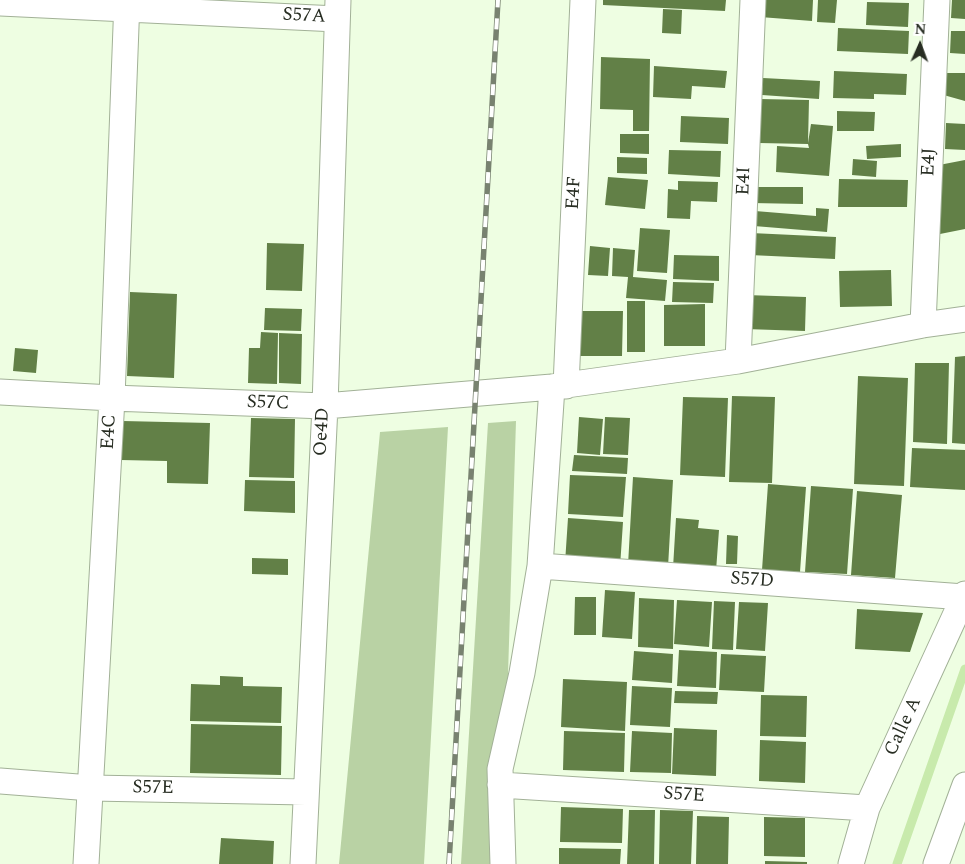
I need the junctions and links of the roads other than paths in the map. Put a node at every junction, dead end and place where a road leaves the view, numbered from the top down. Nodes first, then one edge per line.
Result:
1 (584, 0) edge
2 (753, 0) edge
3 (937, 0) edge
4 (0, 3) edge
5 (127, 5) edge
6 (338, 10) edge
7 (965, 319) edge
8 (923, 325) junction
9 (738, 361) junction
10 (559, 386) junction
11 (0, 392) edge
12 (112, 398) junction
13 (325, 406) junction
14 (540, 566) junction
15 (964, 595) edge
16 (0, 781) edge
17 (500, 784) junction
18 (965, 785) edge
19 (91, 788) junction
20 (306, 792) junction
21 (867, 808) junction
22 (86, 864) edge
23 (303, 864) edge
24 (503, 864) edge
25 (851, 864) edge
26 (936, 864) edge

1 - 10 street, E4F
2 - 9 street, E4I
3 - 8 street, E4J
4 - 5 street, S57A
5 - 6 street, S57A
5 - 12 street, E4C
6 - 13 street, Oe4D
7 - 8 street
8 - 9 street
9 - 10 street
10 - 13 street, S57C
10 - 14 street, E4F
11 - 12 street, S57C
12 - 13 street, S57C
12 - 19 street, E4C
13 - 20 street, Oe4D
14 - 15 street, S57D
14 - 17 street, E4F
15 - 21 street, Calle A
16 - 19 street, S57E
17 - 21 street, S57E
17 - 24 street, E4F
18 - 26 street
19 - 20 street, S57E
19 - 22 street, E4C
20 - 23 street, Oe4D
21 - 25 street, Calle A

